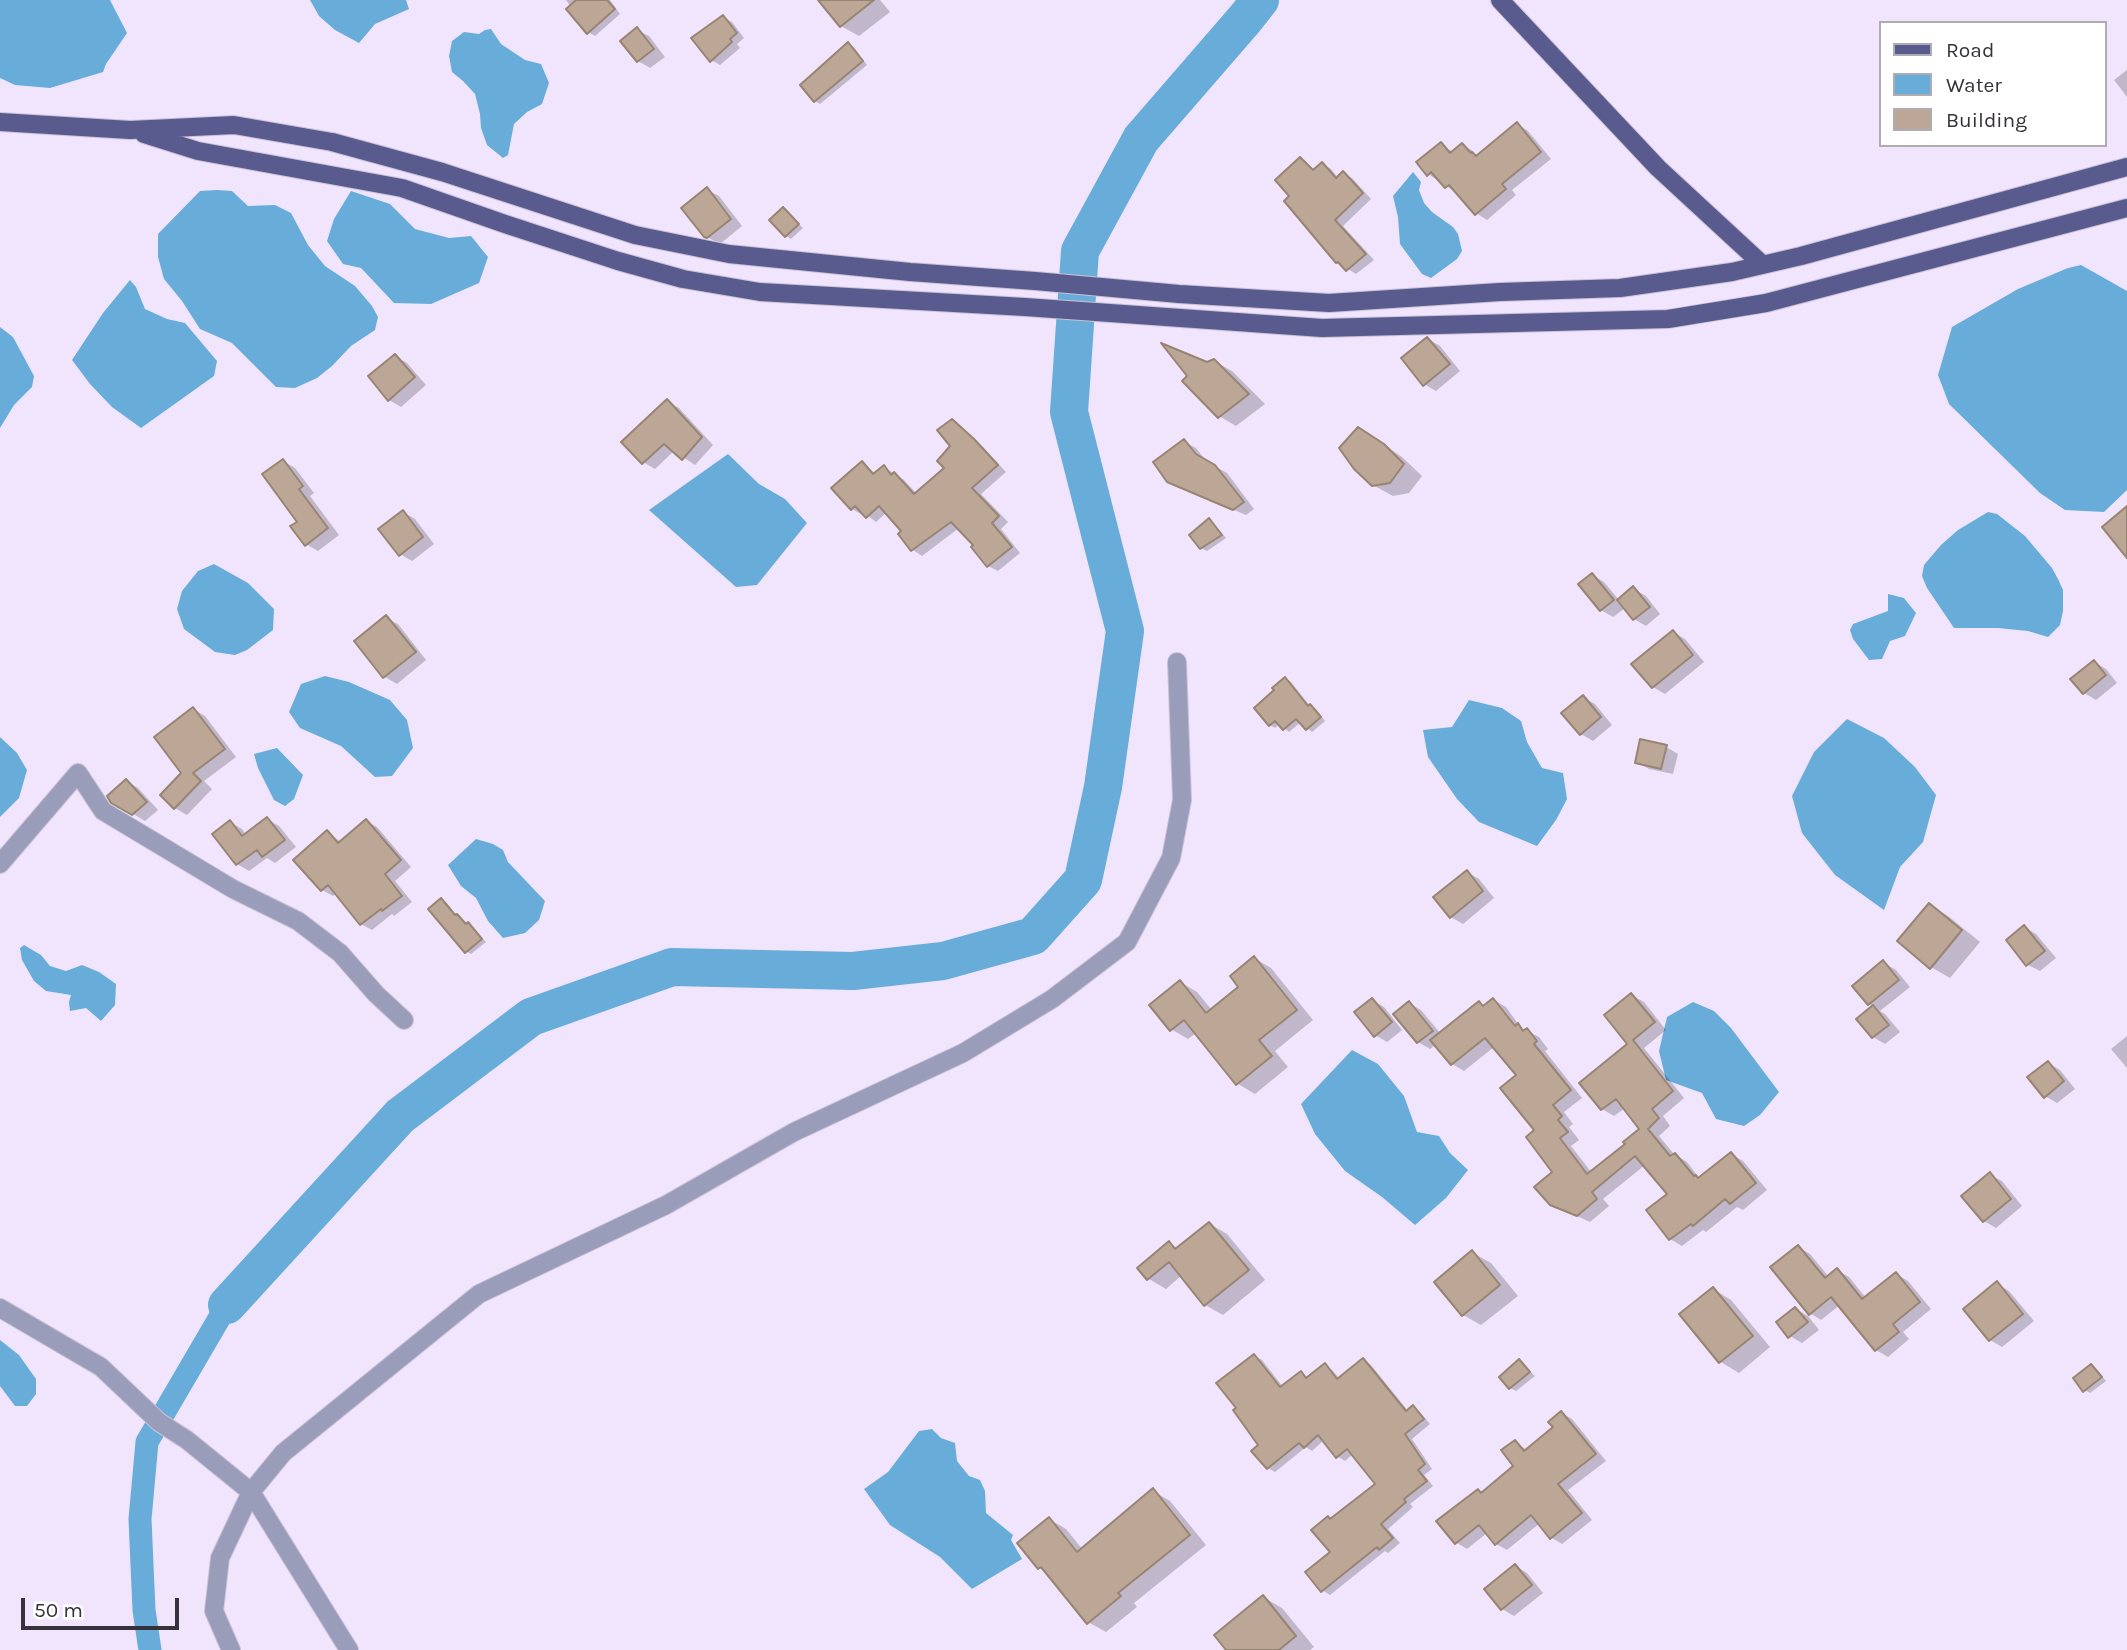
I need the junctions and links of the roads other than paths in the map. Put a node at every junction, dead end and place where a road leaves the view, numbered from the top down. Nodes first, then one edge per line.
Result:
1 (1500, 0) edge
2 (0, 122) edge
3 (131, 130) junction
4 (2127, 167) edge
5 (2127, 208) edge
6 (1763, 265) junction
7 (1177, 662) dead end
8 (0, 864) edge
9 (404, 1020) dead end
10 (0, 1308) edge
11 (251, 1492) junction
12 (231, 1650) edge
13 (349, 1650) edge

1 - 6 main road
2 - 3 main road
3 - 5 main road
3 - 6 main road
4 - 6 main road
7 - 11 street
8 - 9 street
10 - 11 street
11 - 12 street
11 - 13 street

